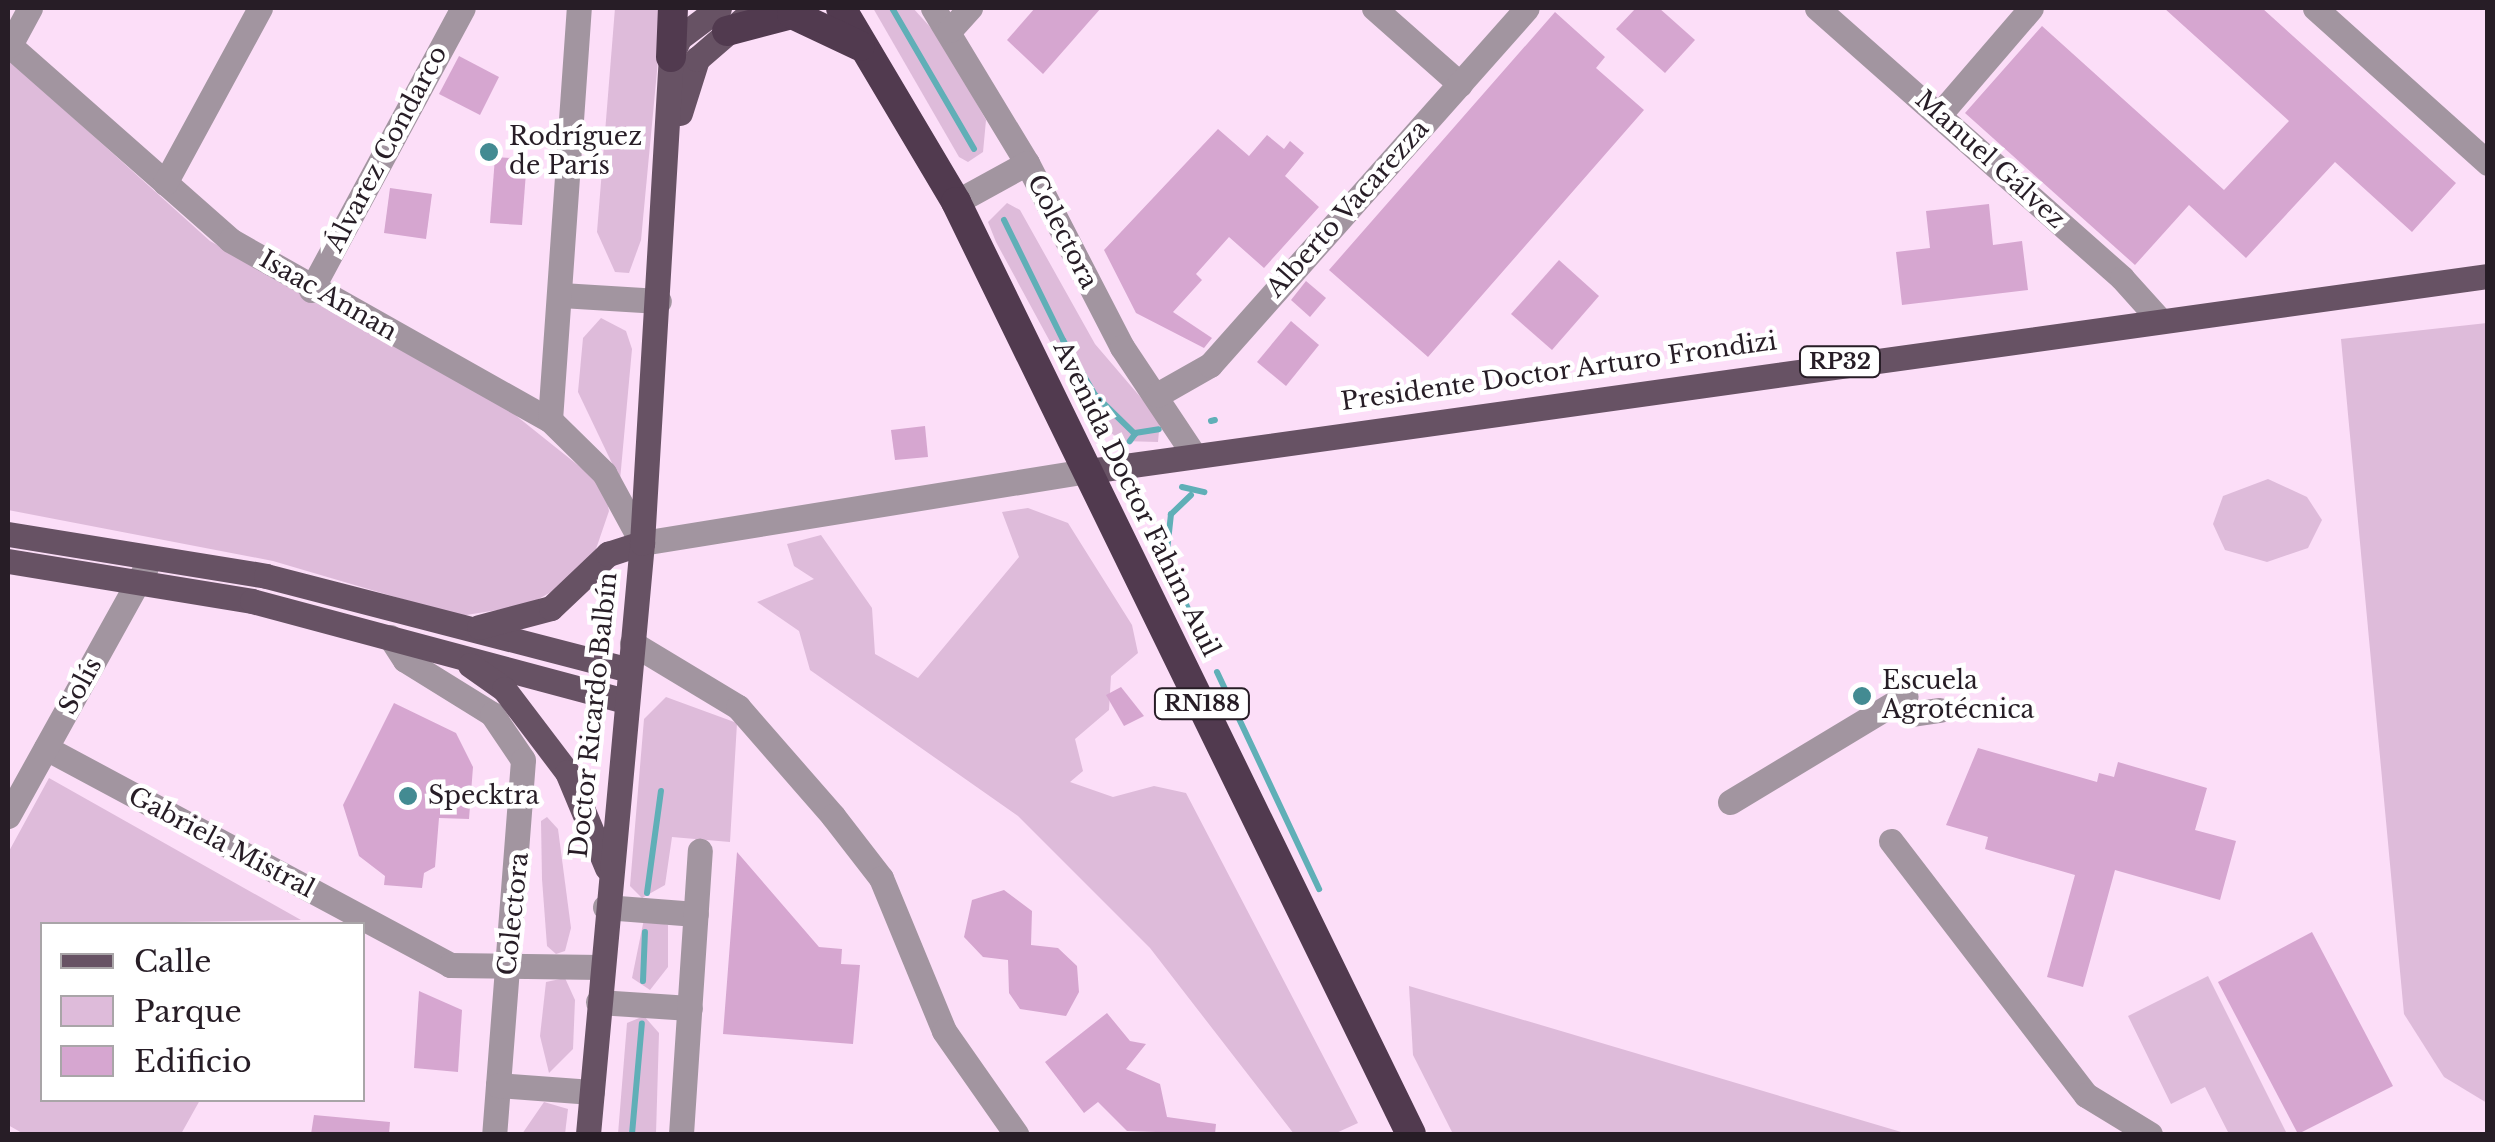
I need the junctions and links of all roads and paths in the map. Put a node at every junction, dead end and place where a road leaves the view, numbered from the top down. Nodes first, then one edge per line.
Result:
1 (30, 8) edge
2 (260, 8) edge
3 (463, 8) edge
4 (579, 8) edge
5 (673, 8) edge
6 (756, 8) edge
7 (842, 8) edge
8 (933, 8) edge
9 (970, 8) edge
10 (1374, 8) edge
11 (1528, 8) edge
12 (1817, 8) edge
13 (2031, 8) edge
14 (2315, 8) edge
15 (723, 19) edge
16 (950, 30) junction
17 (8, 44) edge
18 (670, 56) junction
19 (878, 60) junction
20 (1460, 84) junction
21 (1939, 116) junction
22 (1026, 163) junction
23 (2488, 163) edge
24 (165, 183) junction
25 (956, 202) junction
26 (2488, 276) edge
27 (312, 290) junction
28 (561, 295) junction
29 (659, 301) junction
30 (2158, 318) junction
31 (1157, 395) junction
32 (550, 420) junction
33 (1194, 455) junction
34 (1089, 471) junction
35 (8, 534) edge
36 (642, 542) junction
37 (152, 554) junction
38 (8, 561) edge
39 (140, 579) junction
40 (390, 637) junction
41 (457, 641) junction
42 (632, 644) junction
43 (629, 670) junction
44 (626, 700) junction
45 (1940, 710) dead end
46 (46, 748) junction
47 (1730, 802) dead end
48 (8, 816) edge
49 (1891, 840) dead end
50 (700, 850) dead end
51 (608, 872) junction
52 (605, 907) junction
53 (696, 914) junction
54 (601, 967) junction
55 (508, 968) junction
56 (598, 1002) junction
57 (690, 1008) junction
58 (498, 1086) junction
59 (592, 1092) junction
60 (494, 1134) edge
61 (588, 1134) edge
62 (680, 1134) edge
63 (1016, 1134) edge
64 (1411, 1134) edge
65 (2150, 1134) edge

1 - 17 street
2 - 24 street
3 - 27 street, Álvarez Condarco
4 - 28 street
5 - 18 highway
6 - 15 main road, Doctor Ricardo Balbín
7 - 19 highway, Avenida Doctor Fahim Auil / RN188
8 - 16 street, Colectora
9 - 16 street
10 - 20 street
11 - 20 street, Alberto Vacarezza
12 - 21 street, Manuel Gálvez
13 - 21 street
14 - 23 street
15 - 18 main road, Doctor Ricardo Balbín
15 - 19 highway
15 - 29 main road, Doctor Ricardo Balbín
16 - 22 street, Colectora
17 - 24 street, Isaac Annan
18 - 29 main road, Doctor Ricardo Balbín
19 - 25 highway, Avenida Doctor Fahim Auil / RN188
20 - 31 street, Alberto Vacarezza
21 - 30 street, Manuel Gálvez
22 - 25 street
22 - 31 street, Colectora
24 - 27 street, Isaac Annan
25 - 34 highway, Avenida Doctor Fahim Auil / RN188
26 - 30 main road, Presidente Doctor Arturo Frondizi / RP32
27 - 32 street, Isaac Annan
28 - 29 street
28 - 32 street
29 - 36 main road, Doctor Ricardo Balbín
30 - 33 main road, Presidente Doctor Arturo Frondizi / RP32
31 - 33 street, Colectora
32 - 36 street, Isaac Annan
33 - 34 main road, Presidente Doctor Arturo Frondizi / RP32
34 - 36 street, Presidente Doctor Arturo Frondizi
34 - 64 highway, Avenida Doctor Fahim Auil / RN188
35 - 37 main road
36 - 41 main road
36 - 42 main road, Doctor Ricardo Balbín
37 - 39 street, Solís
37 - 41 main road
38 - 39 main road
39 - 40 main road
39 - 46 street, Solís
40 - 41 main road
40 - 55 street, Colectora
41 - 43 main road
41 - 44 main road
41 - 51 main road
42 - 43 main road, Doctor Ricardo Balbín
42 - 63 street
43 - 44 main road, Doctor Ricardo Balbín
44 - 51 main road, Doctor Ricardo Balbín
45 - 47 street
46 - 48 street, Solís
46 - 55 street, Gabriela Mistral
49 - 65 street
50 - 53 street
51 - 52 main road, Doctor Ricardo Balbín
52 - 53 street
52 - 54 main road, Doctor Ricardo Balbín
53 - 57 street
54 - 55 street, Gabriela Mistral
54 - 56 main road, Doctor Ricardo Balbín
55 - 58 street, Colectora
56 - 57 street
56 - 59 main road, Doctor Ricardo Balbín
57 - 62 street
58 - 59 street
58 - 60 street, Colectora
59 - 61 main road, Doctor Ricardo Balbín

